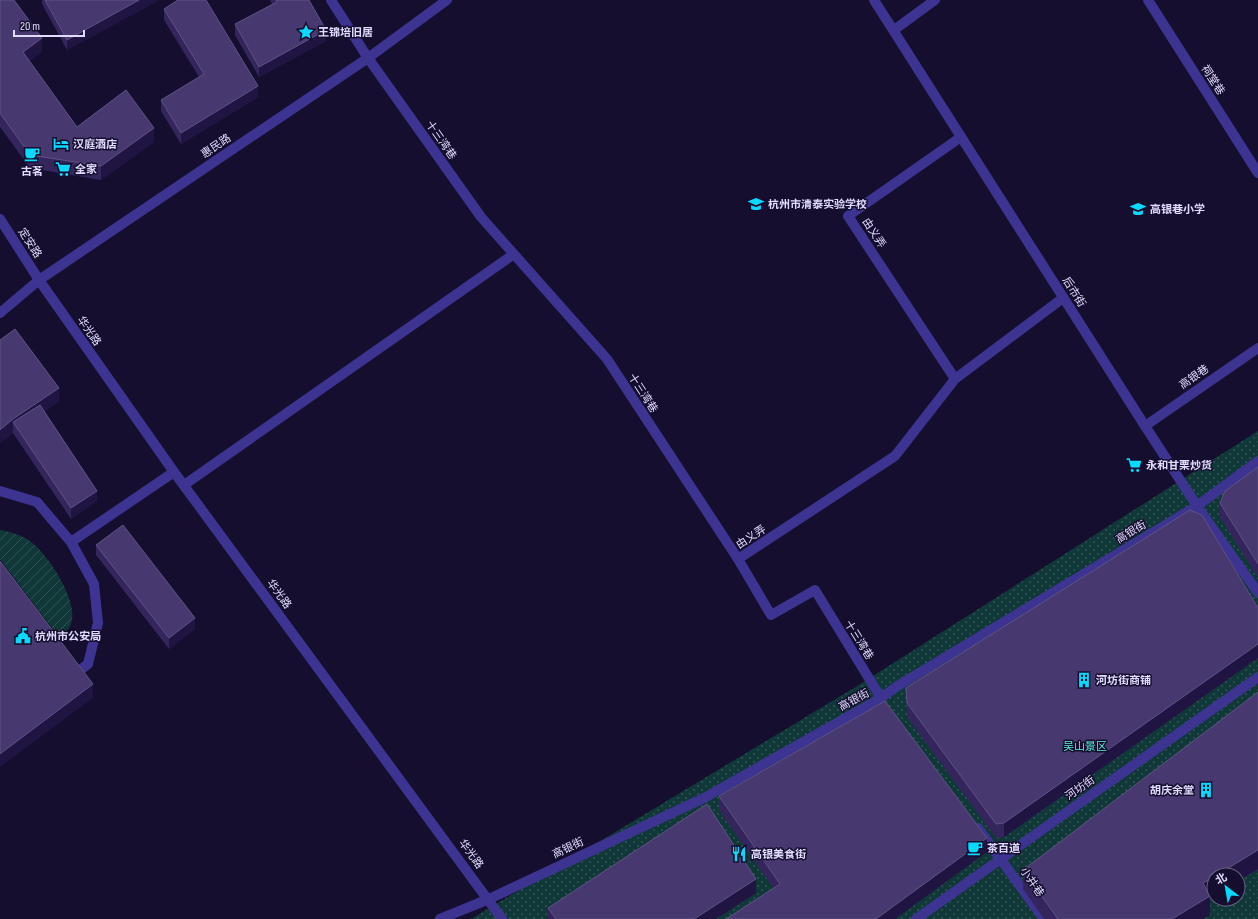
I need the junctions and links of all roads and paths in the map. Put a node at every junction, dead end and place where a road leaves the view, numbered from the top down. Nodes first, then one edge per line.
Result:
1 (331, 0) edge
2 (447, 0) edge
3 (874, 0) edge
4 (935, 0) edge
5 (1148, 0) edge
6 (894, 30) junction
7 (368, 58) junction
8 (961, 137) junction
9 (1258, 173) edge
10 (0, 219) edge
11 (514, 254) junction
12 (39, 280) junction
13 (1063, 298) junction
14 (0, 313) edge
15 (1258, 348) edge
16 (955, 379) junction
17 (1145, 426) junction
18 (1258, 461) edge
19 (174, 472) junction
20 (184, 486) junction
21 (0, 491) edge
22 (1197, 506) junction
23 (71, 542) junction
24 (738, 559) junction
25 (1258, 593) edge
26 (1258, 677) edge
27 (64, 684) edge
28 (884, 701) junction
29 (974, 822) edge
30 (1002, 859) junction
31 (489, 899) junction
32 (440, 919) edge
33 (502, 919) edge
34 (916, 919) edge
35 (1044, 919) edge

1 - 7 street, 十三湾巷
2 - 7 street, 惠民路
3 - 6 street, 后市街
4 - 6 street
5 - 9 street, 祠堂巷
6 - 8 street, 后市街
7 - 11 street, 十三湾巷
7 - 12 street, 惠民路
8 - 13 street, 后市街
8 - 16 street, 由义弄
10 - 12 street, 定安路
11 - 20 street
11 - 24 street, 十三湾巷
12 - 14 street, 惠民路
12 - 19 street, 华光路
13 - 16 street, 由义弄
13 - 17 street, 后市街
15 - 17 street, 高银巷
16 - 24 street, 由义弄
17 - 22 street, 后市街
18 - 22 street, 高银街
19 - 20 street, 华光路
19 - 23 street
20 - 31 street, 华光路
21 - 23 street
22 - 25 street, 后市街
22 - 28 street, 高银街
23 - 27 street
24 - 28 street, 十三湾巷
26 - 30 street, 河坊街
28 - 31 street, 高银街
29 - 30 street, 小井巷
30 - 34 street, 河坊街
30 - 35 street, 小井巷
31 - 32 street, 高银街
31 - 33 street, 华光路

